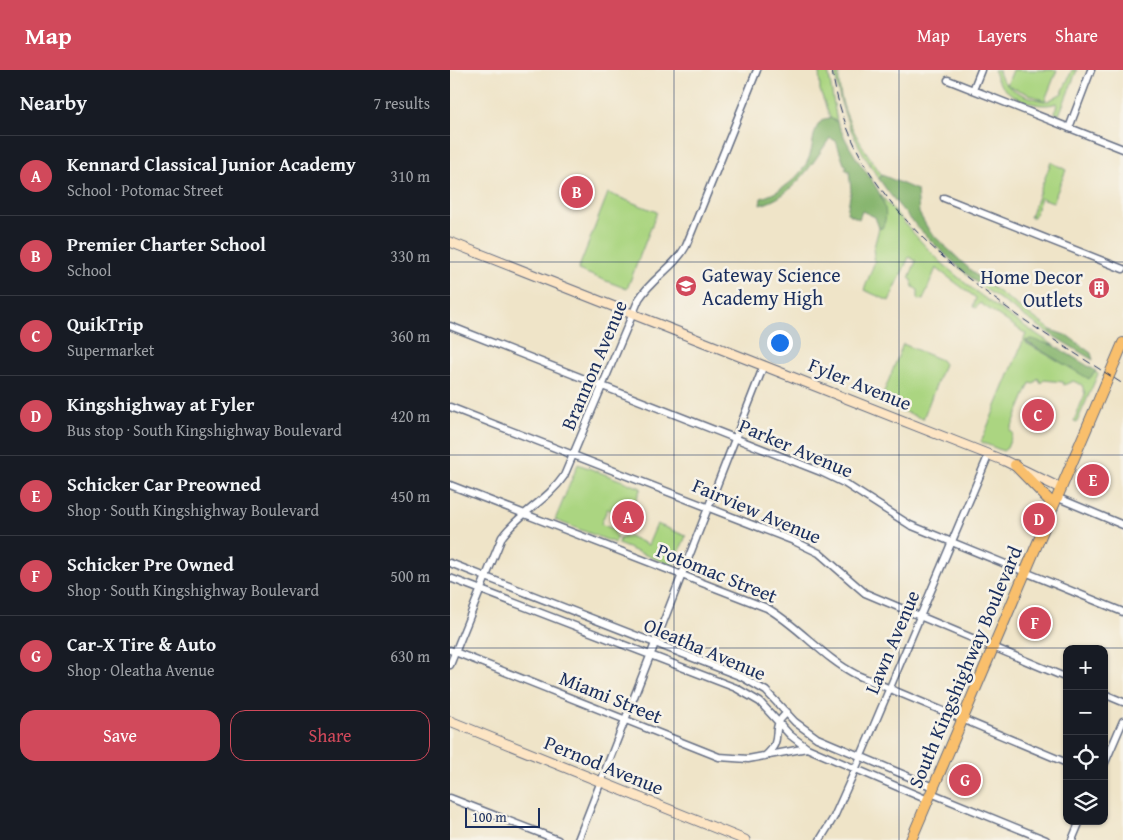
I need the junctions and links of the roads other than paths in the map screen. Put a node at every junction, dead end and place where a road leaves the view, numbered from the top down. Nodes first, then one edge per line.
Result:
1 (757, 70) edge
2 (981, 70) edge
3 (1091, 70) edge
4 (948, 80) dead end
5 (973, 90) junction
6 (1069, 128) junction
7 (1123, 149) edge
8 (944, 198) dead end
9 (450, 242) edge
10 (1123, 268) edge
11 (633, 314) junction
12 (450, 326) edge
13 (1123, 343) edge
14 (764, 365) junction
15 (604, 386) junction
16 (450, 407) edge
17 (735, 438) junction
18 (989, 454) junction
19 (574, 455) junction
20 (1015, 465) junction
21 (450, 485) edge
22 (1056, 497) junction
23 (708, 508) junction
24 (523, 514) junction
25 (1123, 525) edge
26 (951, 543) junction
27 (450, 563) edge
28 (1024, 572) junction
29 (682, 576) junction
30 (485, 577) junction
31 (450, 578) edge
32 (480, 590) junction
33 (1123, 612) edge
34 (921, 617) junction
35 (655, 644) junction
36 (993, 647) junction
37 (453, 651) edge
38 (651, 656) junction
39 (450, 665) edge
40 (1063, 676) edge
41 (890, 690) junction
42 (1108, 696) edge
43 (1123, 702) edge
44 (787, 712) junction
45 (625, 720) junction
46 (962, 720) junction
47 (450, 721) edge
48 (1123, 721) edge
49 (778, 723) junction
50 (807, 748) junction
51 (764, 756) junction
52 (1108, 756) edge
53 (861, 757) junction
54 (1063, 760) edge
55 (855, 770) junction
56 (600, 782) junction
57 (931, 793) junction
58 (450, 798) edge
59 (1078, 825) edge
60 (558, 840) edge
61 (578, 840) edge
62 (745, 840) edge
63 (820, 840) edge
64 (911, 840) edge
65 (1046, 840) edge
66 (1072, 840) edge

1 - 11 street, Brannon Avenue
2 - 5 street
3 - 6 street
4 - 5 street
5 - 6 street
6 - 7 street
8 - 10 street
9 - 11 street, Fyler Avenue
11 - 14 street, Fyler Avenue
11 - 15 street, Brannon Avenue
12 - 15 street, Parker Avenue
13 - 22 main road, South Kingshighway Boulevard
14 - 17 street
14 - 18 street, Fyler Avenue
15 - 17 street, Parker Avenue
15 - 19 street, Brannon Avenue
16 - 19 street, Fairview Avenue
17 - 23 street
17 - 26 street, Parker Avenue
18 - 20 street, Fyler Avenue
18 - 26 street, Lawn Avenue
19 - 23 street, Fairview Avenue
19 - 24 street, Brannon Avenue
20 - 22 street, Fyler Avenue
20 - 22 main road
21 - 24 street, Potomac Street
22 - 25 street, Fyler Avenue
22 - 28 main road, South Kingshighway Boulevard
23 - 29 street
23 - 34 street, Fairview Avenue
24 - 29 street, Potomac Street
24 - 30 street, Brannon Avenue
26 - 28 street, Parker Avenue
26 - 34 street, Lawn Avenue
27 - 30 street, Oleatha Avenue
28 - 33 street, Parker Avenue
28 - 36 main road, South Kingshighway Boulevard
29 - 35 street
29 - 41 street, Potomac Street
30 - 32 street, Brannon Avenue
30 - 35 street, Oleatha Avenue
31 - 32 street, Oleatha Avenue
32 - 37 street, Brannon Avenue
32 - 38 street, Oleatha Avenue
34 - 36 street, Fairview Avenue
34 - 41 street, Lawn Avenue
35 - 38 street
35 - 44 street, Oleatha Avenue
36 - 40 street, Fairview Avenue
36 - 46 main road, South Kingshighway Boulevard
37 - 39 street, Brannon Avenue
37 - 45 street, Miami Street
38 - 45 street
38 - 49 street, Oleatha Avenue
41 - 46 street, Potomac Street
41 - 53 street, Lawn Avenue
42 - 43 street
44 - 49 street
44 - 53 street, Oleatha Avenue
45 - 51 street, Miami Street
45 - 56 street
46 - 54 street, Potomac Street
46 - 57 main road, South Kingshighway Boulevard
47 - 56 street, Pernod Avenue
48 - 52 street
49 - 50 street, Oleatha Avenue
49 - 51 street
50 - 51 street, Miami Street
50 - 55 street, Oleatha Avenue
53 - 55 street, Lawn Avenue
53 - 57 street, Oleatha Avenue
55 - 57 street, Oleatha Avenue
55 - 63 street, Lawn Avenue
56 - 61 street
56 - 62 street, Pernod Avenue
57 - 64 main road, South Kingshighway Boulevard
57 - 65 street, Oleatha Avenue
58 - 60 street
59 - 66 street

